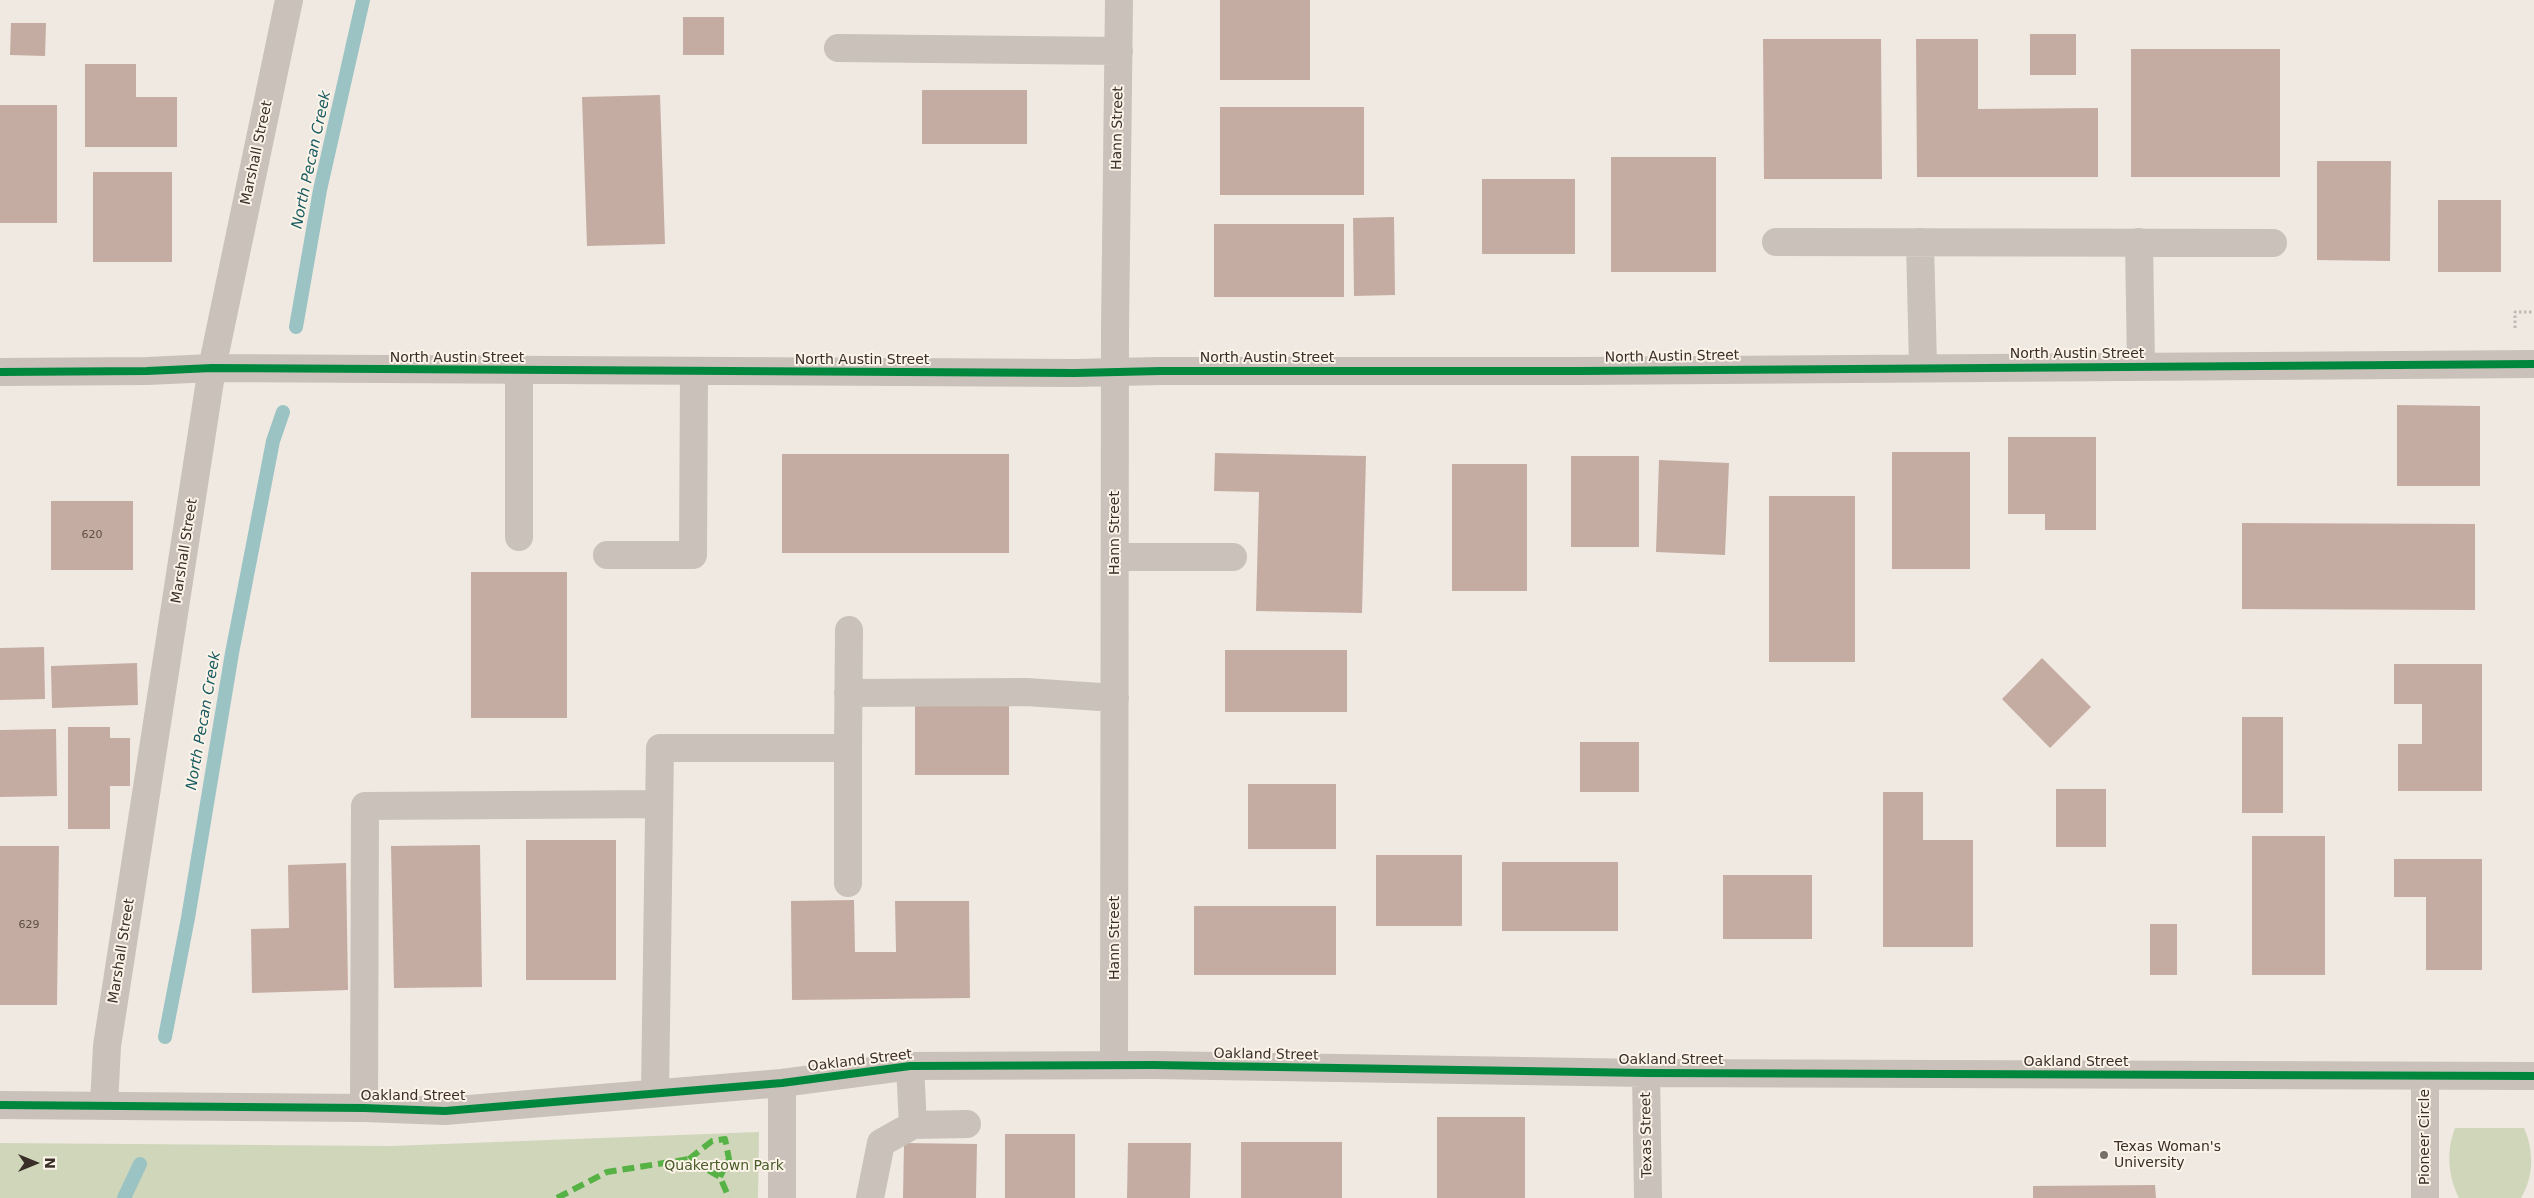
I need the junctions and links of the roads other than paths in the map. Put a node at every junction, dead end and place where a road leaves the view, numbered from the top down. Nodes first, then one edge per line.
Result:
1 (289, 0) edge
2 (1119, 0) edge
3 (838, 48) dead end
4 (1119, 51) junction
5 (1776, 242) dead end
6 (1920, 242) junction
7 (2139, 242) junction
8 (2273, 243) dead end
9 (2534, 364) edge
10 (2141, 366) junction
11 (1923, 367) junction
12 (212, 368) junction
13 (518, 371) junction
14 (694, 371) junction
15 (0, 372) edge
16 (1116, 372) junction
17 (518, 537) dead end
18 (606, 555) dead end
19 (1115, 557) junction
20 (1234, 557) dead end
21 (849, 630) dead end
22 (848, 693) junction
23 (1115, 698) junction
24 (848, 748) junction
25 (659, 804) junction
26 (848, 883) dead end
27 (910, 1066) junction
28 (1114, 1066) junction
29 (1646, 1073) junction
30 (2425, 1076) junction
31 (2534, 1076) edge
32 (782, 1083) junction
33 (655, 1093) junction
34 (0, 1105) edge
35 (104, 1105) junction
36 (364, 1108) junction
37 (967, 1124) dead end
38 (913, 1125) junction
39 (782, 1198) edge
40 (870, 1198) edge
41 (1648, 1198) edge
42 (2425, 1198) edge

1 - 12 street, Marshall Street
2 - 4 street, Hann Street
3 - 4 street
4 - 16 street, Hann Street
5 - 6 street
6 - 7 street
6 - 11 street
7 - 8 street
7 - 10 street
9 - 10 street, North Austin Street
10 - 11 street, North Austin Street
11 - 16 street, North Austin Street
12 - 13 street, North Austin Street
12 - 15 street, North Austin Street
12 - 35 street, Marshall Street
13 - 14 street, North Austin Street
13 - 17 street
14 - 16 street, North Austin Street
14 - 18 street
16 - 19 street, Hann Street
19 - 20 street
19 - 23 street, Hann Street
21 - 22 street
22 - 23 street
22 - 24 street
23 - 28 street, Hann Street
24 - 25 street
24 - 26 street
25 - 33 street
25 - 36 street
27 - 28 street, Oakland Street
27 - 32 street, Oakland Street
27 - 38 street
28 - 29 street, Oakland Street
29 - 30 street, Oakland Street
29 - 41 street, Texas Street
30 - 31 street, Oakland Street
30 - 42 street, Pioneer Circle
32 - 33 street, Oakland Street
32 - 39 street
33 - 36 street, Oakland Street
34 - 35 street, Oakland Street
35 - 36 street, Oakland Street
37 - 38 street
38 - 40 street

